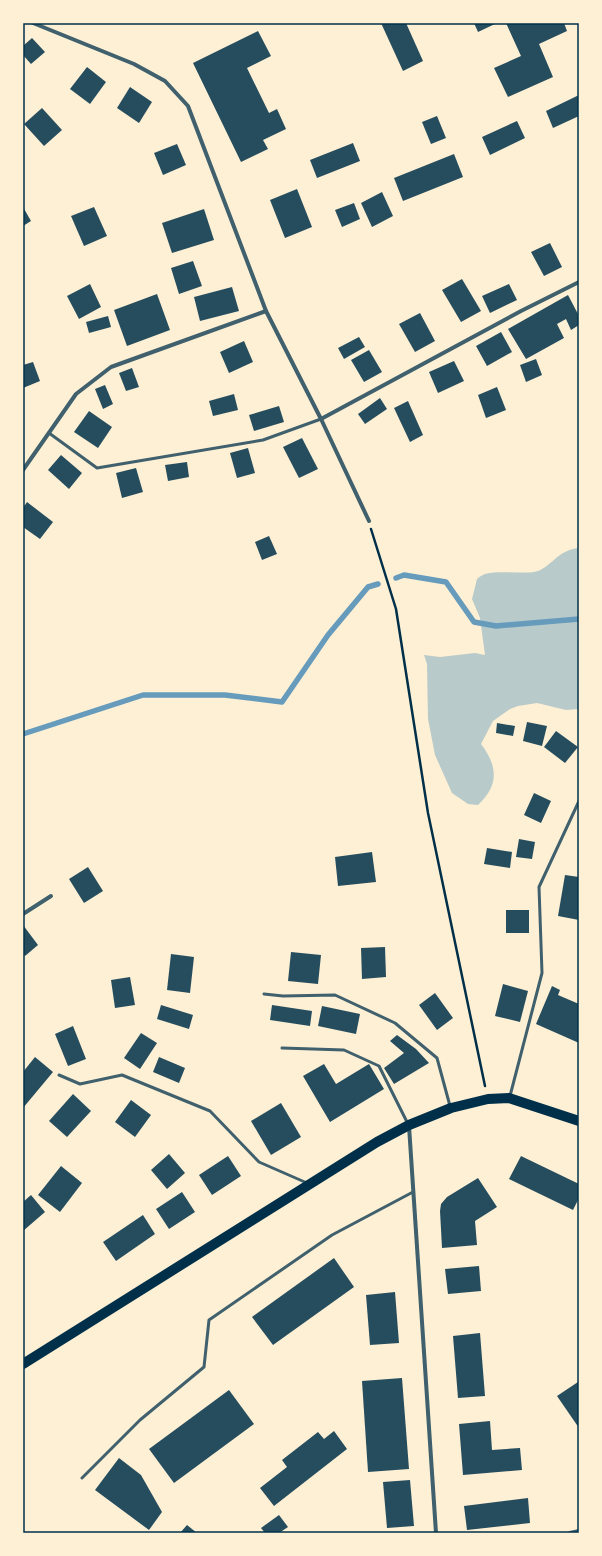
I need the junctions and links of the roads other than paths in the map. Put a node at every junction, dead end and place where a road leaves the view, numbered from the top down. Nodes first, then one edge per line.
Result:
1 (33, 23) edge
2 (579, 282) edge
3 (266, 311) junction
4 (321, 419) junction
5 (49, 433) junction
6 (23, 470) edge
7 (369, 521) road end
8 (579, 801) edge
9 (51, 896) dead end
10 (23, 914) edge
11 (264, 994) dead end
12 (282, 1048) dead end
13 (59, 1075) dead end
14 (509, 1098) junction
15 (451, 1108) junction
16 (579, 1121) edge
17 (409, 1125) junction
18 (310, 1185) junction
19 (413, 1192) junction
20 (23, 1364) edge
21 (82, 1478) dead end
22 (579, 1531) edge
23 (436, 1533) edge
24 (570, 1533) edge

1 - 3 street
2 - 4 street
3 - 4 street
3 - 5 street
4 - 5 lane
4 - 7 street
5 - 6 street
8 - 14 lane
9 - 10 street
11 - 15 lane
12 - 17 lane
13 - 18 lane
14 - 15 main road
14 - 16 main road
15 - 17 main road
17 - 18 main road
17 - 19 street
18 - 20 main road
19 - 21 lane
19 - 23 street
22 - 24 street

